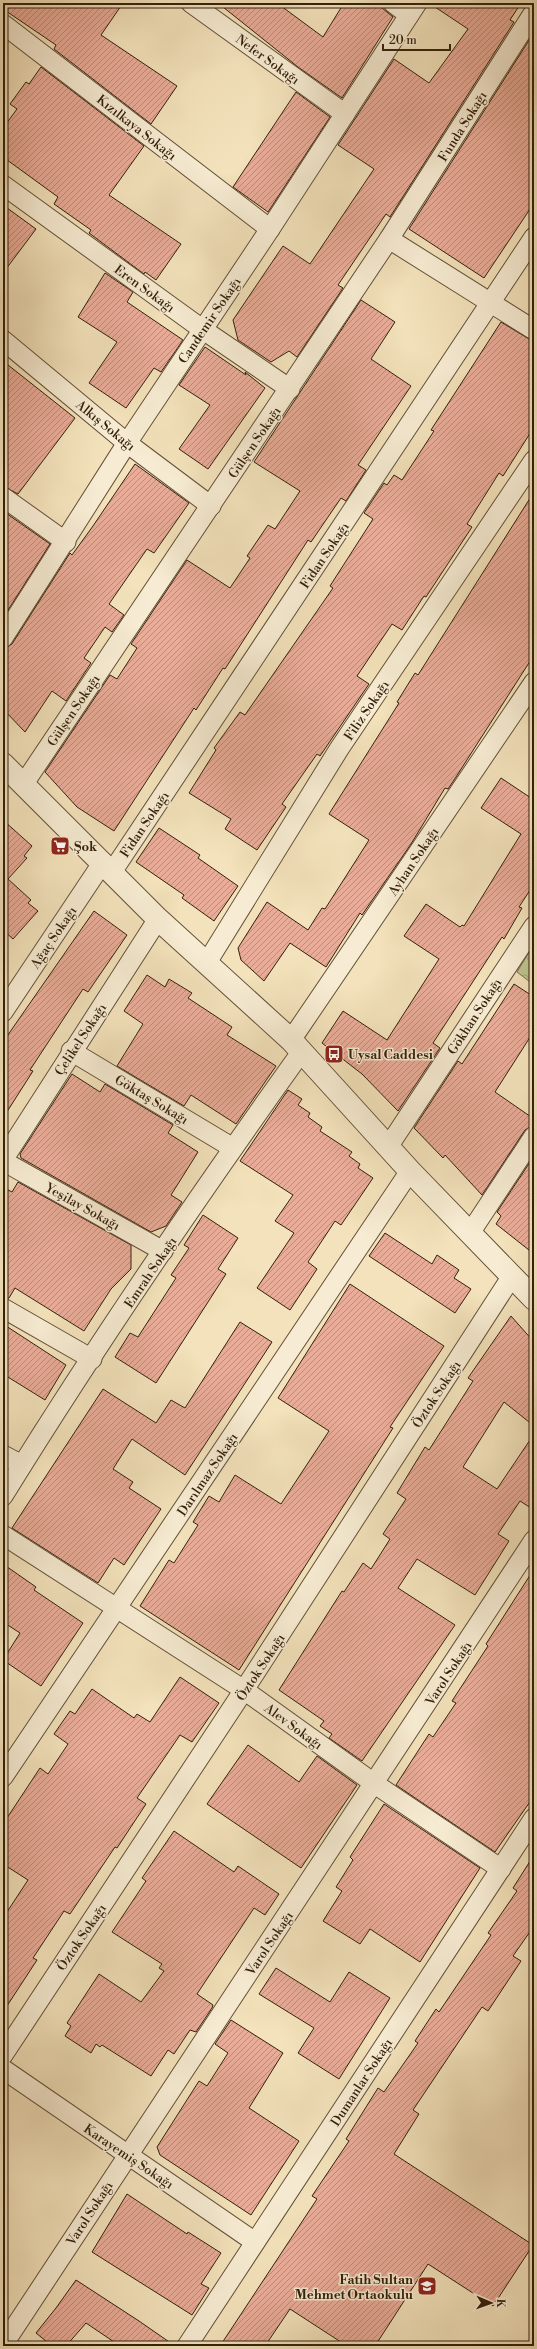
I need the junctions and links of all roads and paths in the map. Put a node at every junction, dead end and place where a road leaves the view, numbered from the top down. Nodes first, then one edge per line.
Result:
1 (191, 3) edge
2 (393, 3) edge
3 (413, 9) edge
4 (534, 12) edge
5 (3, 24) edge
6 (345, 114) junction
7 (3, 185) edge
8 (270, 229) junction
9 (534, 237) edge
10 (389, 239) junction
11 (490, 301) junction
12 (202, 330) junction
13 (534, 330) edge
14 (3, 340) edge
15 (290, 389) junction
16 (127, 443) junction
17 (534, 460) edge
18 (3, 497) edge
19 (211, 506) junction
20 (66, 542) junction
21 (3, 638) edge
22 (534, 682) edge
23 (3, 764) edge
24 (23, 785) junction
25 (108, 867) junction
26 (158, 919) junction
27 (534, 926) edge
28 (206, 964) junction
29 (3, 1012) edge
30 (296, 1046) junction
31 (71, 1051) junction
32 (534, 1136) edge
33 (388, 1147) junction
34 (233, 1148) junction
35 (3, 1160) edge
36 (410, 1171) junction
37 (470, 1233) junction
38 (163, 1251) junction
39 (512, 1276) junction
40 (534, 1299) edge
41 (3, 1308) edge
42 (92, 1359) junction
43 (3, 1455) edge
44 (22, 1465) junction
45 (3, 1496) edge
46 (3, 1535) edge
47 (534, 1540) edge
48 (117, 1609) junction
49 (244, 1690) junction
50 (3, 1777) edge
51 (375, 1784) junction
52 (534, 1818) edge
53 (501, 1869) junction
54 (3, 2055) edge
55 (3, 2069) edge
56 (127, 2155) junction
57 (255, 2242) junction
58 (3, 2345) edge
59 (187, 2346) edge

1 - 6 street, Nefer Sokağı
2 - 3 street
3 - 6 street, Candemir Sokağı
4 - 10 street, Funda Sokağı
5 - 8 street, Kızılkaya Sokağı
6 - 8 street, Candemir Sokağı
7 - 12 street, Eren Sokağı
8 - 12 street, Candemir Sokağı
9 - 11 street, Fidan Sokağı
10 - 11 street
10 - 15 street, Gülşen Sokağı
11 - 13 street
11 - 25 street, Fidan Sokağı
12 - 15 street, Eren Sokağı
12 - 16 street, Candemir Sokağı
14 - 16 street, Alkış Sokağı
15 - 19 street, Gülşen Sokağı
16 - 19 street, Alkış Sokağı
16 - 20 street, Candemir Sokağı
17 - 28 street, Filiz Sokağı
18 - 20 street
19 - 24 street, Gülşen Sokağı
20 - 21 street, Candemir Sokağı
22 - 30 street, Ayhan Sokağı
23 - 24 street
24 - 25 street
25 - 26 street
25 - 29 street, Ağaç Sokağı
26 - 28 street
26 - 31 street, Çelikel Sokağı
27 - 33 street, Gökhan Sokağı
28 - 30 street
30 - 33 street
30 - 34 street, Emrah Sokağı
31 - 34 street, Göktaş Sokağı
31 - 35 street, Çelikel Sokağı
32 - 37 street
33 - 36 street
34 - 38 street, Emrah Sokağı
35 - 38 street, Yeşilay Sokağı
36 - 37 street
36 - 48 street, Darılmaz Sokağı
37 - 39 street
38 - 42 street, Emrah Sokağı
39 - 40 street
39 - 49 street, Öztok Sokağı
41 - 42 street
42 - 44 street, Emrah Sokağı
43 - 44 street
44 - 45 street, Emrah Sokağı
46 - 48 street, Alev Sokağı
47 - 51 street, Varol Sokağı
48 - 49 street, Alev Sokağı
48 - 50 street, Darılmaz Sokağı
49 - 51 street, Alev Sokağı
49 - 54 street, Öztok Sokağı
51 - 53 street, Alev Sokağı
51 - 56 street, Varol Sokağı
52 - 53 street, Dumanlar Sokağı
53 - 57 street, Dumanlar Sokağı
55 - 56 street, Karayemiş Sokağı
56 - 57 street, Karayemiş Sokağı
56 - 58 street, Varol Sokağı
57 - 59 street, Dumanlar Sokağı

